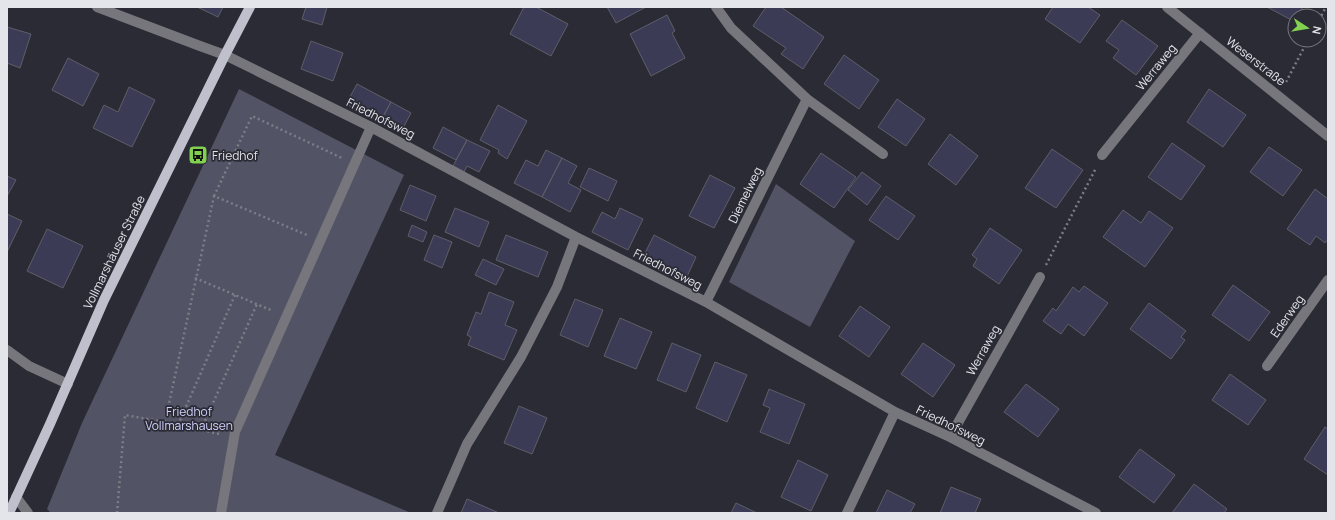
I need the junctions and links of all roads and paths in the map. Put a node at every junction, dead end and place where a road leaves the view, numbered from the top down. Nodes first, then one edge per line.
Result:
1 (97, 7) edge
2 (250, 7) edge
3 (716, 7) edge
4 (1167, 7) edge
5 (1200, 33) junction
6 (1304, 48) edge
7 (225, 54) junction
8 (1279, 95) junction
9 (807, 99) junction
10 (371, 126) junction
11 (1328, 136) edge
12 (883, 154) dead end
13 (1102, 155) joint
14 (354, 164) junction
15 (214, 196) junction
16 (576, 237) junction
17 (320, 240) junction
18 (1040, 277) joint
19 (196, 278) junction
20 (1328, 280) edge
21 (235, 295) junction
22 (706, 302) junction
23 (257, 304) junction
24 (287, 317) junction
25 (7, 350) edge
26 (1267, 366) dead end
27 (68, 384) junction
28 (895, 412) junction
29 (165, 422) junction
30 (178, 425) junction
31 (202, 430) junction
32 (950, 437) junction
33 (234, 438) junction
34 (16, 497) junction
35 (9, 513) edge
36 (28, 513) edge
37 (117, 513) edge
38 (222, 513) edge
39 (437, 513) edge
40 (847, 513) edge
41 (1096, 513) edge

1 - 7 street, Friedhofsweg
2 - 7 main road, Vollmarshäuser Straße
3 - 9 street
4 - 5 street, Weserstraße
5 - 8 street, Weserstraße
5 - 13 street, Werraweg
6 - 8 path
7 - 10 street, Friedhofsweg
7 - 27 main road, Vollmarshäuser Straße
8 - 11 street, Weserstraße
9 - 12 street
9 - 22 street, Diemelweg
10 - 14 street
10 - 16 street, Friedhofsweg
13 - 18 path
14 - 15 path
14 - 17 street
15 - 17 path
15 - 19 path
16 - 22 street, Friedhofsweg
16 - 39 street
17 - 24 street
18 - 32 street, Werraweg
19 - 21 path
19 - 29 path
20 - 26 street, Ederweg
21 - 23 path
21 - 30 path
22 - 28 street, Friedhofsweg
23 - 24 path
23 - 31 path
24 - 33 street
25 - 27 street
27 - 34 main road, Vollmarshäuser Straße
28 - 32 street, Friedhofsweg
28 - 40 street
29 - 30 path
29 - 37 path
30 - 31 path
31 - 33 path
32 - 41 street, Friedhofsweg
33 - 38 street
34 - 35 main road, Vollmarshäuser Straße
34 - 36 street

